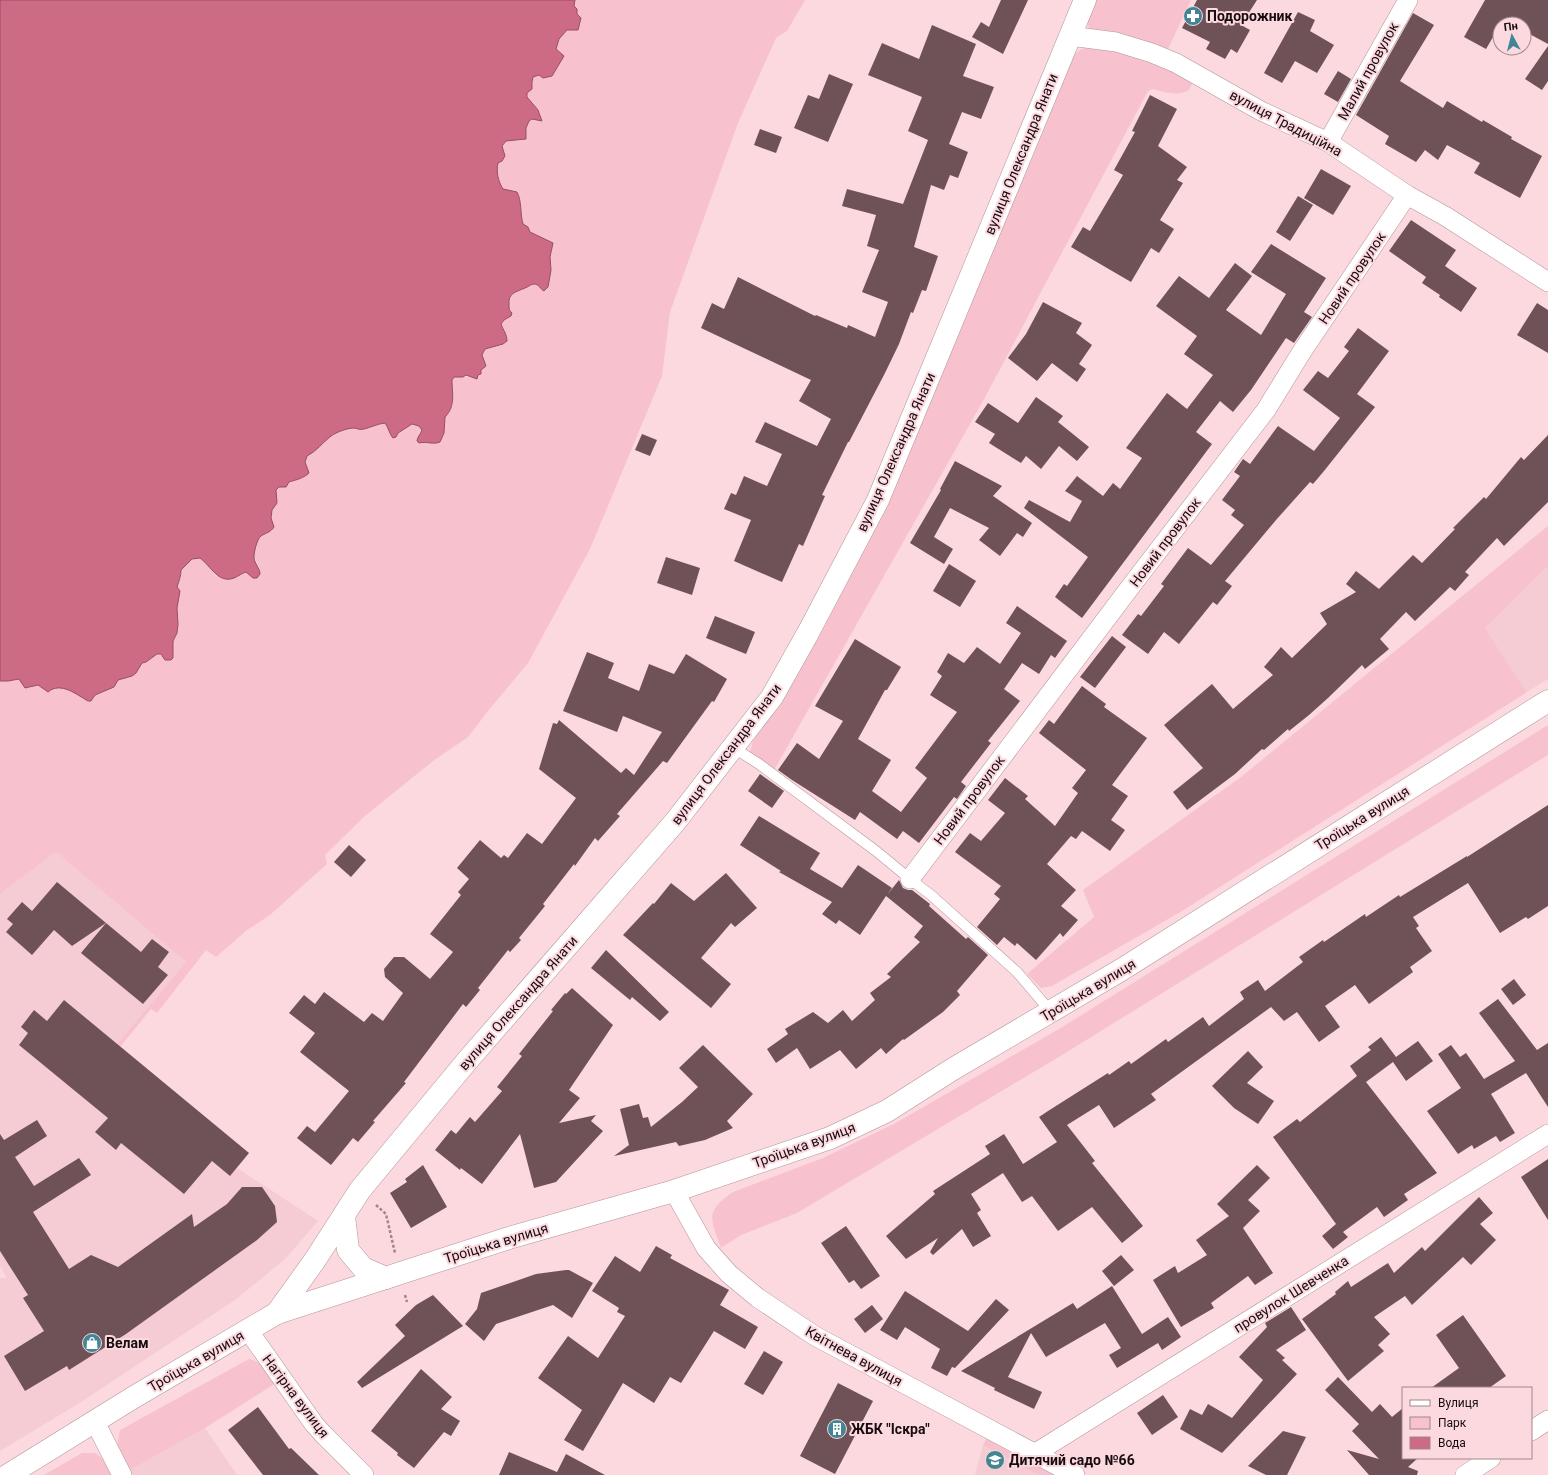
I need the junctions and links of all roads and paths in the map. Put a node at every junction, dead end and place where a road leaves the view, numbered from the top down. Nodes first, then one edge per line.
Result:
1 (1085, 0) edge
2 (1408, 0) edge
3 (1070, 36) junction
4 (1328, 142) junction
5 (1408, 195) junction
6 (1548, 282) edge
7 (1548, 701) edge
8 (734, 748) junction
9 (910, 879) junction
10 (1051, 1012) junction
11 (1548, 1134) edge
12 (360, 1190) junction
13 (674, 1191) junction
14 (344, 1216) junction
15 (393, 1275) junction
16 (407, 1302) dead end
17 (277, 1313) junction
18 (248, 1330) junction
19 (1548, 1420) edge
20 (95, 1422) junction
21 (1532, 1430) edge
22 (1034, 1454) junction
23 (1489, 1459) edge
24 (8, 1475) edge
25 (122, 1475) edge
26 (364, 1475) edge
27 (1075, 1475) edge
28 (1465, 1475) edge

1 - 3 main road, вулиця Олександра Янати
2 - 4 street, Малий провулок
3 - 4 street, вулиця Традиційна
3 - 8 main road, вулиця Олександра Янати
4 - 5 street, вулиця Традиційна
5 - 6 street, вулиця Традиційна
5 - 9 street, Новий провулок
7 - 10 main road, Троїцька вулиця
8 - 9 lane
8 - 12 main road, вулиця Олександра Янати
9 - 10 lane
10 - 13 main road, Троїцька вулиця
11 - 22 street, провулок Шевченка
12 - 14 main road, вулиця Олександра Янати
12 - 15 path
13 - 15 main road, Троїцька вулиця
13 - 22 street, Квітнева вулиця
14 - 15 main road
14 - 17 main road, вулиця Олександра Янати
15 - 16 path
15 - 17 main road, Троїцька вулиця
17 - 18 main road, Троїцька вулиця
18 - 20 main road, Троїцька вулиця
18 - 26 street, Нагірна вулиця
19 - 21 street
20 - 24 main road, Троїцька вулиця
20 - 25 street
22 - 27 street, Квітнева вулиця
23 - 28 street

